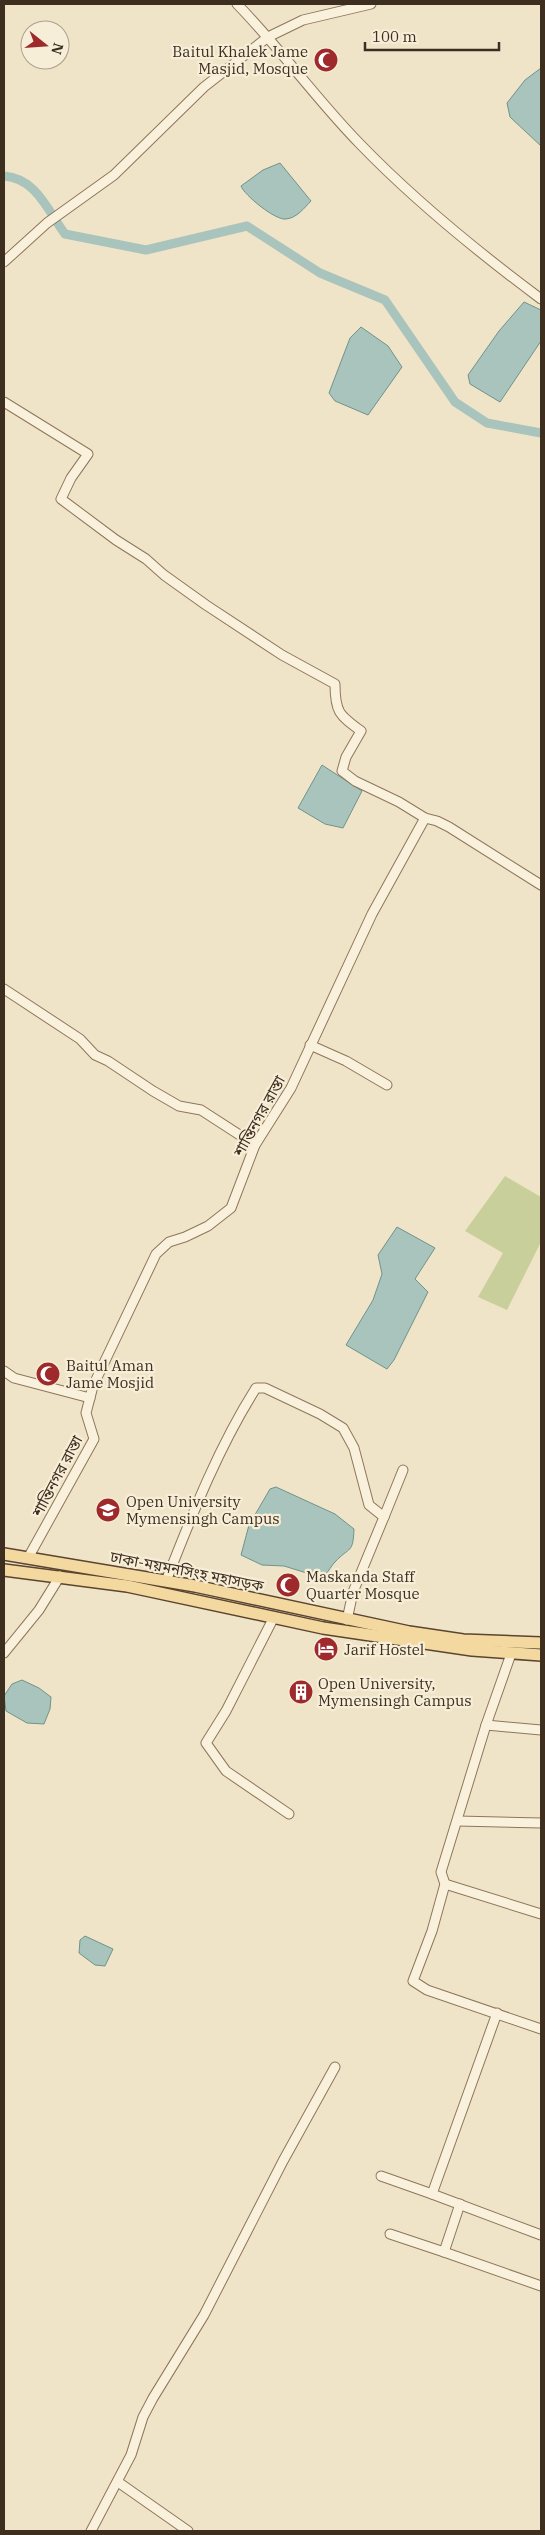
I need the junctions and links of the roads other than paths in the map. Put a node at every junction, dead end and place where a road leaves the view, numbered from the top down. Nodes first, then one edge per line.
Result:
1 (237, 4) edge
2 (371, 4) edge
3 (268, 37) junction
4 (4, 262) edge
5 (541, 299) edge
6 (4, 402) edge
7 (425, 818) junction
8 (541, 885) edge
9 (4, 989) edge
10 (310, 1045) junction
11 (387, 1085) dead end
12 (255, 1145) junction
13 (4, 1371) edge
14 (90, 1398) junction
15 (403, 1470) dead end
16 (384, 1517) junction
17 (4, 1554) edge
18 (28, 1558) junction
19 (4, 1570) edge
20 (60, 1576) junction
21 (166, 1581) junction
22 (274, 1617) junction
23 (347, 1620) junction
24 (541, 1642) edge
25 (4, 1653) edge
26 (511, 1654) junction
27 (541, 1655) edge
28 (486, 1725) junction
29 (541, 1730) edge
30 (288, 1814) dead end
31 (458, 1821) junction
32 (541, 1823) edge
33 (445, 1884) junction
34 (541, 1914) edge
35 (496, 2013) junction
36 (541, 2029) edge
37 (335, 2066) dead end
38 (381, 2176) dead end
39 (432, 2194) junction
40 (460, 2204) junction
41 (390, 2234) dead end
42 (541, 2235) edge
43 (444, 2252) junction
44 (541, 2286) edge
45 (118, 2482) junction
46 (91, 2531) edge
47 (188, 2531) edge

1 - 3 street
2 - 3 street
3 - 4 street
3 - 5 street
6 - 7 street
7 - 8 street
7 - 10 street, শান্তিনগর রাস্তা
9 - 12 street
10 - 11 street
10 - 12 street, শান্তিনগর রাস্তা
12 - 14 street, শান্তিনগর রাস্তা
13 - 14 street
14 - 18 street, শান্তিনগর রাস্তা
15 - 16 street
16 - 21 street
16 - 23 street
17 - 18 main road, ঢাকা-ময়মনসিংহ মহাসড়ক
18 - 21 main road, ঢাকা-ময়মনসিংহ মহাসড়ক
19 - 20 main road, ঢাকা-ময়মনসিংহ মহাসড়ক
20 - 22 main road, ঢাকা-ময়মনসিংহ মহাসড়ক
20 - 25 street
21 - 23 main road, ঢাকা-ময়মনসিংহ মহাসড়ক
22 - 26 main road, ঢাকা-ময়মনসিংহ মহাসড়ক
22 - 30 street
23 - 24 main road, ঢাকা-ময়মনসিংহ মহাসড়ক
26 - 27 main road, ঢাকা-ময়মনসিংহ মহাসড়ক
26 - 28 street
28 - 29 street
28 - 31 street
31 - 32 street
31 - 33 street
33 - 34 street
33 - 35 street
35 - 36 street
35 - 39 street
37 - 45 street
38 - 39 street
39 - 40 street
40 - 42 street
40 - 43 street
41 - 43 street
43 - 44 street
45 - 46 street
45 - 47 street

